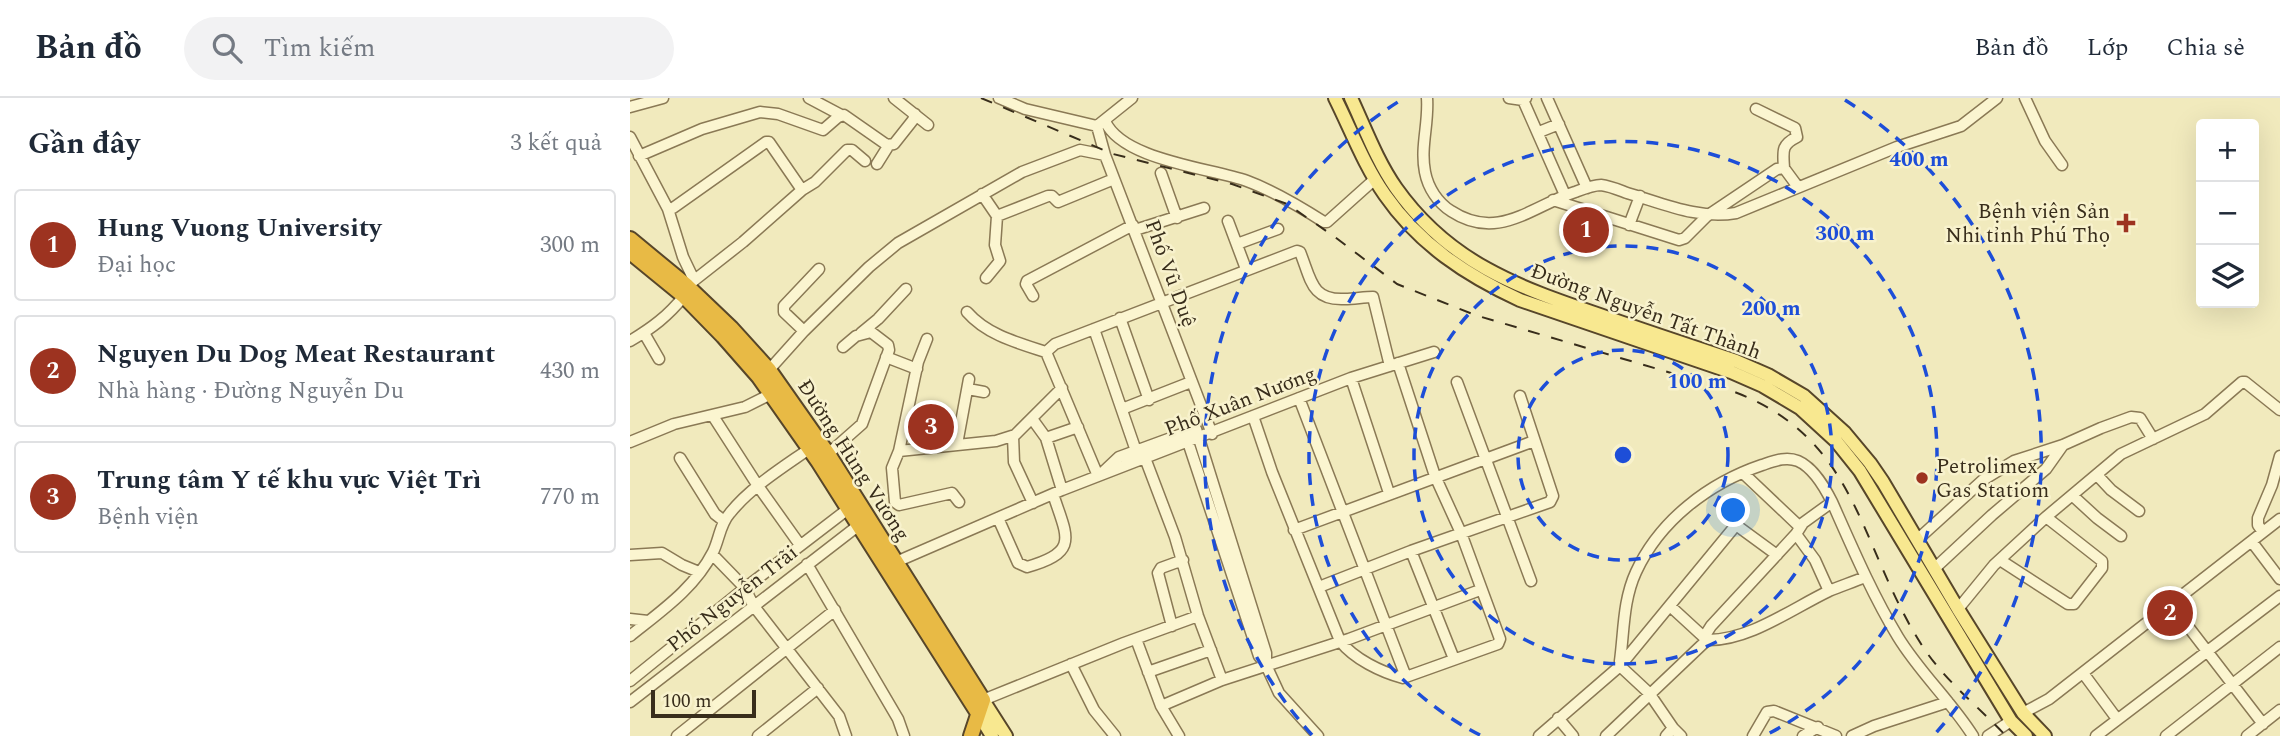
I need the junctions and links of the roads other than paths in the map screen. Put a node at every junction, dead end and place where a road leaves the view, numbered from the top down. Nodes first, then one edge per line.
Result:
1 (663, 98) edge
2 (809, 98) edge
3 (894, 98) edge
4 (999, 98) edge
5 (1132, 98) edge
6 (1335, 98) edge
7 (1351, 98) edge
8 (1427, 98) edge
9 (1509, 98) edge
10 (1547, 98) edge
11 (2025, 98) edge
12 (1525, 99) edge
13 (1994, 99) edge
14 (630, 107) edge
15 (1756, 109) dead end
16 (915, 114) junction
17 (841, 115) junction
18 (1101, 123) junction
19 (1559, 124) junction
20 (928, 125) dead end
21 (1539, 132) junction
22 (630, 136) edge
23 (887, 145) junction
24 (1105, 155) junction
25 (639, 156) junction
26 (865, 161) dead end
27 (877, 164) dead end
28 (2062, 165) dead end
29 (1784, 168) junction
30 (1161, 173) dead end
31 (1114, 179) junction
32 (1375, 179) junction
33 (1798, 187) junction
34 (1587, 188) junction
35 (802, 190) junction
36 (982, 194) junction
37 (1565, 195) junction
38 (1640, 197) junction
39 (1552, 200) junction
40 (1204, 208) dead end
41 (668, 209) junction
42 (997, 216) junction
43 (1707, 216) junction
44 (1177, 218) junction
45 (1228, 222) dead end
46 (1629, 225) junction
47 (1134, 228) junction
48 (1278, 229) dead end
49 (630, 239) edge
50 (1237, 244) junction
51 (630, 252) edge
52 (819, 268) dead end
53 (1246, 269) junction
54 (986, 278) dead end
55 (1494, 281) junction
56 (688, 287) junction
57 (906, 289) dead end
58 (1033, 296) dead end
59 (1161, 302) junction
60 (967, 312) dead end
61 (1120, 318) junction
62 (1094, 329) junction
63 (804, 331) junction
64 (644, 333) junction
65 (860, 335) junction
66 (927, 338) dead end
67 (630, 341) edge
68 (844, 347) dead end
69 (1046, 352) junction
70 (1434, 352) dead end
71 (887, 357) junction
72 (659, 359) dead end
73 (1394, 364) junction
74 (916, 369) junction
75 (769, 370) junction
76 (1351, 379) junction
77 (1191, 382) junction
78 (1457, 382) dead end
79 (1062, 388) junction
80 (984, 392) dead end
81 (771, 394) junction
82 (1520, 396) dead end
83 (1299, 398) junction
84 (1149, 400) junction
85 (1122, 409) junction
86 (2280, 410) edge
87 (713, 416) junction
88 (1253, 416) junction
89 (1033, 420) junction
90 (1078, 427) junction
91 (1210, 429) junction
92 (1192, 435) junction
93 (1013, 436) junction
94 (1046, 438) junction
95 (2153, 439) junction
96 (1534, 441) junction
97 (630, 442) edge
98 (957, 444) junction
99 (2063, 445) junction
100 (809, 449) junction
101 (899, 451) junction
102 (1136, 451) junction
103 (828, 454) junction
104 (2280, 456) edge
105 (680, 458) dead end
106 (1145, 458) junction
107 (1486, 458) junction
108 (1743, 473) junction
109 (2097, 475) junction
110 (1098, 476) junction
111 (1435, 476) junction
112 (758, 486) junction
113 (1058, 492) junction
114 (1389, 493) junction
115 (2073, 496) junction
116 (959, 502) dead end
117 (1832, 502) junction
118 (1033, 503) junction
119 (848, 509) junction
120 (1341, 510) junction
121 (2139, 511) dead end
122 (1726, 514) dead end
123 (1507, 516) junction
124 (2046, 517) junction
125 (998, 519) junction
126 (2280, 519) edge
127 (724, 521) junction
128 (859, 525) junction
129 (1736, 525) junction
130 (1294, 530) junction
131 (1798, 531) junction
132 (2263, 532) junction
133 (1461, 533) junction
134 (2121, 536) dead end
135 (1917, 540) junction
136 (2252, 542) junction
137 (800, 545) junction
138 (1411, 551) junction
139 (712, 554) junction
140 (630, 555) edge
141 (1777, 555) junction
142 (1183, 560) junction
143 (2000, 560) junction
144 (896, 562) junction
145 (807, 564) junction
146 (1364, 569) junction
147 (1934, 569) junction
148 (699, 572) junction
149 (1865, 577) junction
150 (2280, 579) edge
151 (1531, 581) dead end
152 (1319, 586) junction
153 (745, 588) junction
154 (1480, 590) junction
155 (1829, 591) junction
156 (2280, 596) edge
157 (2170, 603) junction
158 (753, 605) junction
159 (1670, 606) junction
160 (1433, 607) junction
161 (835, 610) junction
162 (1953, 612) junction
163 (1198, 616) junction
164 (630, 619) edge
165 (648, 621) junction
166 (1386, 625) junction
167 (1172, 626) junction
168 (630, 636) edge
169 (1706, 638) junction
170 (1136, 639) junction
171 (1340, 641) junction
172 (2280, 647) edge
173 (2207, 649) junction
174 (787, 650) junction
175 (1211, 650) junction
176 (1454, 659) junction
177 (1071, 664) junction
178 (1266, 665) junction
179 (1620, 666) junction
180 (1148, 672) junction
181 (2082, 673) junction
182 (1406, 677) junction
183 (1222, 680) junction
184 (630, 681) edge
185 (2233, 685) junction
186 (818, 688) junction
187 (1649, 694) junction
188 (630, 702) edge
189 (1948, 702) junction
190 (980, 706) junction
191 (1161, 706) junction
192 (2280, 711) edge
193 (2023, 713) junction
194 (1558, 718) junction
195 (2117, 719) junction
196 (2011, 721) junction
197 (2266, 722) junction
198 (1818, 727) junction
199 (1674, 733) edge
200 (677, 736) edge
201 (758, 736) edge
202 (846, 736) edge
203 (904, 736) edge
204 (971, 736) edge
205 (992, 736) edge
206 (1006, 736) edge
207 (1115, 736) edge
208 (1180, 736) edge
209 (1318, 736) edge
210 (1539, 736) edge
211 (1573, 736) edge
212 (1606, 736) edge
213 (1753, 736) edge
214 (1803, 736) edge
215 (1836, 736) edge
216 (1852, 736) edge
217 (1973, 736) edge
218 (1988, 736) edge
219 (2026, 736) edge
220 (2045, 736) edge
221 (2096, 736) edge
222 (2166, 736) edge
223 (2247, 736) edge
224 (2266, 736) edge

1 - 14 street
2 - 17 street
3 - 16 street
4 - 18 street
5 - 18 street
6 - 32 main road, Đường Nguyễn Tất Thành
7 - 55 main road, Đường Nguyễn Tất Thành
8 - 39 street
9 - 12 street
10 - 19 street
11 - 28 street
12 - 21 street
13 - 33 street
15 - 29 street
16 - 20 street
16 - 23 street
17 - 23 street
17 - 25 street
18 - 24 street, Phố Vũ Duệ
18 - 32 street
19 - 21 street
19 - 34 street
21 - 37 street
22 - 25 street
23 - 27 street
24 - 31 street, Phố Vũ Duệ
24 - 36 street
25 - 41 street
26 - 35 street
29 - 33 street
29 - 43 street
30 - 44 street
31 - 42 street
31 - 47 street, Phố Vũ Duệ
32 - 55 main road, Đường Nguyễn Tất Thành
33 - 43 street
34 - 37 street
34 - 38 street
35 - 41 street
35 - 56 street
36 - 42 street
36 - 63 street
37 - 39 street
38 - 43 street
38 - 46 street
39 - 46 street
40 - 44 street
41 - 56 street
42 - 54 street
43 - 46 street
44 - 47 street
45 - 50 street
47 - 58 street
47 - 59 street, Phố Vũ Duệ
48 - 50 street
49 - 56 highway, Đường Hùng Vương
50 - 53 street
51 - 56 highway, Đường Hùng Vương
52 - 63 street
53 - 59 street
53 - 73 street
55 - 135 main road, Đường Nguyễn Tất Thành
55 - 162 main road, Đường Nguyễn Tất Thành
56 - 64 street
56 - 75 highway, Đường Hùng Vương
56 - 81 highway, Đường Hùng Vương
57 - 65 street
59 - 61 street
59 - 77 street, Phố Vũ Duệ
60 - 69 street
61 - 62 street
61 - 84 street
62 - 69 street
62 - 85 street
63 - 75 street
64 - 67 street
64 - 72 street
65 - 68 street
65 - 71 street
66 - 74 street
69 - 79 street
70 - 73 street, Phố Xuân Nương
71 - 74 street
71 - 103 street
73 - 76 street, Phố Xuân Nương
73 - 111 street
74 - 101 street
75 - 103 highway, Đường Hùng Vương
76 - 83 street, Phố Xuân Nương
76 - 114 street
77 - 84 street
77 - 91 street, Phố Vũ Duệ
78 - 107 street
79 - 89 street
79 - 90 street
80 - 98 street
81 - 87 street
81 - 100 highway, Đường Hùng Vương
82 - 96 street
83 - 88 street, Phố Xuân Nương
83 - 120 street
84 - 85 street
85 - 102 street
86 - 95 street
87 - 97 street
87 - 112 street
88 - 91 street, Phố Xuân Nương
88 - 130 street
89 - 93 street
89 - 94 street
90 - 94 street
90 - 110 street
91 - 92 street, Phố Xuân Nương
92 - 102 street, Phố Xuân Nương
92 - 106 street, Phố Xuân Nương
92 - 178 street
93 - 98 street
93 - 118 street
94 - 113 street
95 - 99 street
95 - 109 street
96 - 107 street
96 - 123 street
98 - 101 street
99 - 135 street
99 - 147 street
100 - 112 street
100 - 119 highway, Đường Hùng Vương
101 - 116 street
102 - 110 street, Phố Xuân Nương
103 - 144 highway, Đường Hùng Vương
104 - 132 street
105 - 127 street
106 - 110 street, Phố Xuân Nương
106 - 142 street
107 - 111 street
107 - 123 street
108 - 117 street
108 - 131 street
108 - 179 street
109 - 115 street
109 - 121 street
110 - 113 street, Phố Xuân Nương
111 - 114 street
111 - 133 street
112 - 127 street
112 - 137 street
113 - 118 street, Phố Xuân Nương
113 - 125 street
114 - 120 street
115 - 124 street
115 - 134 street
117 - 131 street
117 - 149 street
118 - 125 street, Phố Xuân Nương
119 - 128 highway, Đường Hùng Vương
119 - 137 street, Phố Nguyễn Trãi
120 - 130 street
120 - 146 street
122 - 129 street
123 - 133 street
123 - 151 street
124 - 143 street
124 - 143 street
125 - 144 street, Phố Xuân Nương
126 - 132 street
127 - 139 street
128 - 145 street, Phố Nguyễn Trãi
128 - 190 highway, Đường Hùng Vương
129 - 141 street
129 - 159 street
130 - 152 street
131 - 141 street
131 - 155 street
132 - 136 street
133 - 138 street
133 - 154 street
135 - 147 main road, Đường Nguyễn Tất Thành
136 - 150 street
136 - 157 street
137 - 153 street, Phố Nguyễn Trãi
138 - 146 street
138 - 160 street
139 - 148 street
139 - 153 street
140 - 148 street
141 - 169 street
142 - 163 street
142 - 167 street
143 - 162 street
144 - 190 highway, Đường Hùng Vương
145 - 158 street, Phố Nguyễn Trãi
145 - 161 street
146 - 152 street
146 - 166 street
147 - 162 main road, Đường Nguyễn Tất Thành
148 - 165 street
149 - 155 street
149 - 189 street
152 - 171 street
153 - 158 street
153 - 184 street, Phố Nguyễn Trãi
154 - 160 street
154 - 176 street
155 - 169 street
156 - 173 street
157 - 173 street
157 - 181 street
158 - 174 street
158 - 188 street, Phố Nguyễn Trãi
159 - 169 street
159 - 179 street
160 - 166 street
160 - 176 street
161 - 174 street
161 - 203 street
162 - 193 main road, Đường Nguyễn Tất Thành
162 - 196 main road, Đường Nguyễn Tất Thành
163 - 167 street
163 - 175 street
164 - 165 street
165 - 168 street
166 - 171 street
166 - 182 street
167 - 170 street
169 - 187 street
170 - 177 street
170 - 180 street
171 - 178 street
171 - 182 street
172 - 185 street
173 - 185 street
173 - 195 street
174 - 186 street
174 - 200 street
175 - 180 street
175 - 183 street
176 - 182 street
177 - 190 street
177 - 207 street
178 - 183 street
178 - 209 street
179 - 187 street
179 - 194 street
180 - 191 street
181 - 193 street
181 - 195 street
183 - 191 street
185 - 197 street
185 - 222 street
186 - 201 street
186 - 202 street
187 - 199 street
187 - 212 street
189 - 216 street
189 - 217 street
190 - 204 highway
190 - 205 main road, Đường Hùng Vương
190 - 206 main road, Đường Hùng Vương
191 - 208 street
192 - 197 street
193 - 220 main road, Đường Nguyễn Tất Thành
194 - 210 street
194 - 211 street
195 - 221 street
196 - 218 street
196 - 219 main road, Đường Nguyễn Tất Thành
197 - 223 street
197 - 224 street
198 - 213 street
198 - 214 street
198 - 215 street

